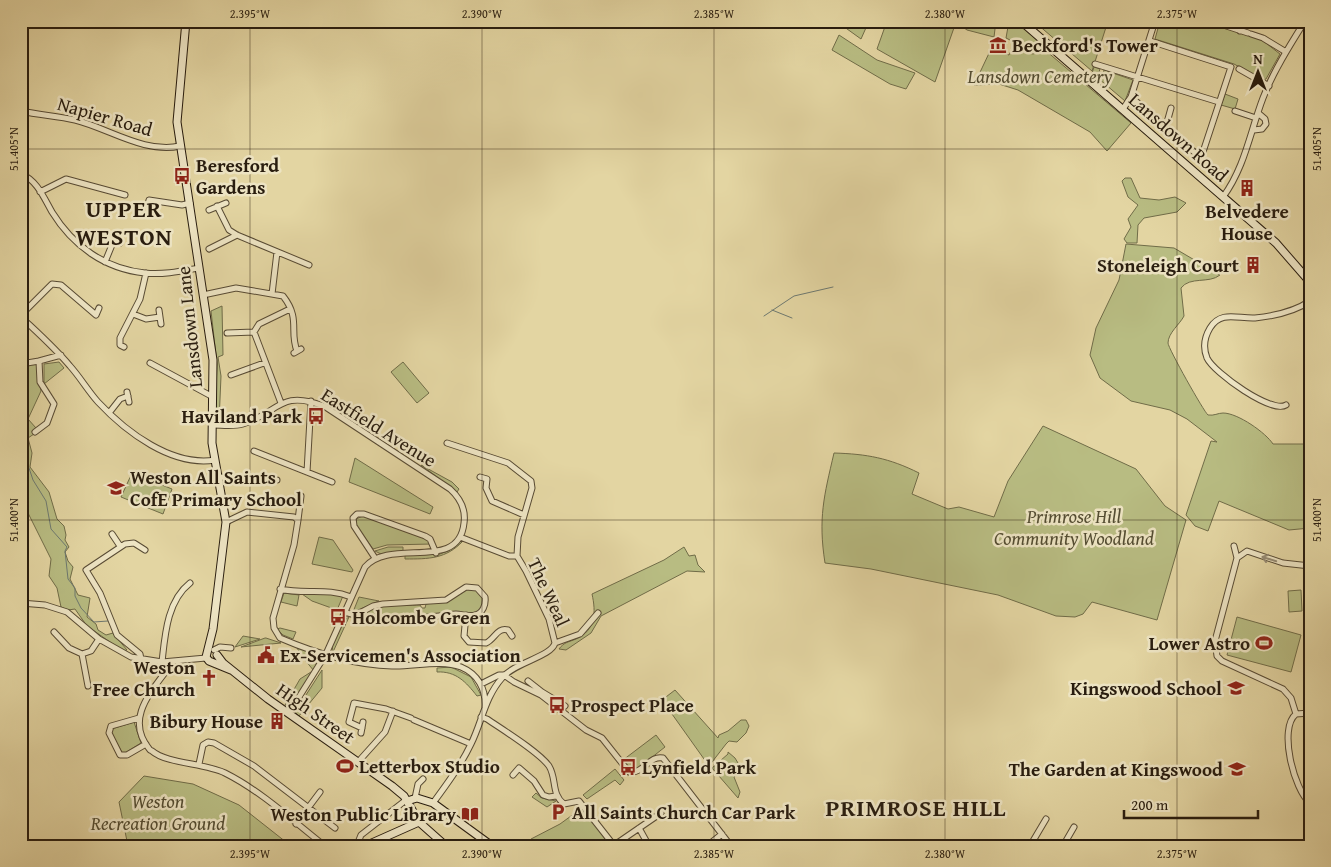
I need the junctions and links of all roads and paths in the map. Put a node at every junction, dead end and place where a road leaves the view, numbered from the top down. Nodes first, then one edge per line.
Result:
1 (186, 21) edge
2 (1021, 21) edge
3 (1156, 21) edge
4 (1211, 21) edge
5 (1242, 21) edge
6 (1305, 21) edge
7 (1240, 30) junction
8 (1150, 41) junction
9 (1286, 52) junction
10 (1095, 64) dead end
11 (1239, 69) dead end
12 (1137, 78) junction
13 (1269, 86) junction
14 (1131, 97) junction
15 (1219, 102) junction
16 (1171, 108) dead end
17 (1123, 109) junction
18 (21, 111) edge
19 (1235, 111) dead end
20 (1257, 116) junction
21 (1166, 126) junction
22 (1254, 130) junction
23 (180, 146) junction
24 (1201, 158) junction
25 (1216, 171) dead end
26 (21, 174) edge
27 (40, 192) junction
28 (116, 192) junction
29 (126, 195) dead end
30 (1223, 197) junction
31 (113, 199) dead end
32 (190, 203) junction
33 (226, 203) dead end
34 (148, 204) dead end
35 (217, 206) junction
36 (209, 210) dead end
37 (238, 235) junction
38 (109, 237) dead end
39 (209, 249) dead end
40 (277, 252) junction
41 (105, 262) junction
42 (309, 265) dead end
43 (200, 268) junction
44 (146, 273) junction
45 (1310, 282) edge
46 (272, 294) junction
47 (203, 295) junction
48 (1310, 301) edge
49 (100, 308) dead end
50 (158, 310) dead end
51 (290, 310) junction
52 (133, 314) junction
53 (21, 316) edge
54 (160, 317) junction
55 (161, 324) dead end
56 (254, 332) junction
57 (227, 333) dead end
58 (124, 347) dead end
59 (298, 351) dead end
60 (60, 355) junction
61 (39, 360) junction
62 (264, 362) junction
63 (150, 363) dead end
64 (21, 364) edge
65 (230, 376) dead end
66 (128, 396) dead end
67 (213, 397) junction
68 (311, 401) junction
69 (281, 403) junction
70 (1285, 408) dead end
71 (109, 413) junction
72 (212, 425) junction
73 (43, 427) junction
74 (35, 432) dead end
75 (47, 433) dead end
76 (447, 443) dead end
77 (254, 451) dead end
78 (214, 460) junction
79 (307, 472) junction
80 (218, 477) junction
81 (480, 477) dead end
82 (277, 480) dead end
83 (332, 482) dead end
84 (301, 496) dead end
85 (524, 515) junction
86 (298, 520) junction
87 (226, 522) junction
88 (112, 534) dead end
89 (460, 537) junction
90 (144, 542) dead end
91 (120, 546) junction
92 (1234, 546) dead end
93 (436, 553) junction
94 (517, 556) junction
95 (375, 558) junction
96 (1237, 558) junction
97 (21, 562) edge
98 (82, 564) dead end
99 (1310, 566) edge
100 (86, 570) junction
101 (22, 577) edge
102 (190, 583) dead end
103 (280, 589) junction
104 (351, 597) junction
105 (21, 603) edge
106 (344, 612) junction
107 (598, 613) dead end
108 (356, 615) junction
109 (466, 615) junction
110 (54, 632) dead end
111 (512, 636) dead end
112 (99, 639) junction
113 (555, 643) junction
114 (231, 648) dead end
115 (82, 654) junction
116 (326, 654) junction
117 (212, 655) junction
118 (141, 660) junction
119 (162, 662) junction
120 (170, 662) junction
121 (504, 675) junction
122 (528, 681) dead end
123 (89, 683) dead end
124 (481, 684) junction
125 (541, 693) junction
126 (564, 706) dead end
127 (485, 707) junction
128 (393, 711) junction
129 (1310, 713) edge
130 (289, 714) junction
131 (1296, 714) junction
132 (481, 717) junction
133 (138, 718) junction
134 (362, 728) dead end
135 (146, 744) junction
136 (471, 744) junction
137 (358, 762) junction
138 (199, 764) junction
139 (513, 775) dead end
140 (423, 779) dead end
141 (320, 791) dead end
142 (556, 796) junction
143 (415, 798) junction
144 (406, 800) junction
145 (433, 802) junction
146 (1310, 803) edge
147 (308, 807) junction
148 (660, 813) dead end
149 (1046, 819) dead end
150 (419, 822) junction
151 (296, 824) junction
152 (1074, 827) dead end
153 (335, 828) dead end
154 (639, 828) junction
155 (722, 834) junction
156 (613, 844) edge
157 (324, 846) edge
158 (361, 846) edge
159 (366, 846) edge
160 (446, 846) edge
161 (492, 846) edge
162 (649, 846) edge
163 (707, 846) edge
164 (731, 846) edge
165 (1030, 846) edge
166 (1063, 846) edge

1 - 23 street, Lansdown Lane
2 - 17 street, Lansdown Road
3 - 8 street
4 - 7 street
5 - 7 street
6 - 9 street
7 - 9 street
8 - 12 street
8 - 15 street
9 - 13 street
10 - 12 street
11 - 13 street
12 - 14 street
12 - 15 street
13 - 20 street
14 - 17 street
14 - 21 street
15 - 24 street
16 - 21 street
17 - 30 street, Lansdown Road
18 - 23 street, Napier Road
19 - 20 street
20 - 22 street
20 - 22 street
21 - 24 street
22 - 30 street
23 - 32 street, Lansdown Lane
24 - 25 street
26 - 27 street
27 - 28 street
27 - 41 street
28 - 29 street
28 - 31 street
30 - 45 street, Lansdown Road
32 - 34 street
32 - 43 street, Lansdown Lane
33 - 35 street
35 - 36 street
35 - 37 street
37 - 39 street
37 - 40 street
38 - 41 street
40 - 42 street
40 - 46 street
41 - 44 street
43 - 44 street
43 - 47 street, Lansdown Lane
44 - 52 street
46 - 47 street
46 - 51 street
47 - 67 street, Lansdown Lane
48 - 70 street
49 - 53 street
50 - 54 street
51 - 56 street
51 - 59 street
52 - 54 street
52 - 58 street
53 - 60 street
54 - 55 street
56 - 57 street
56 - 62 street
60 - 61 street
60 - 71 street
61 - 64 street
61 - 73 street
62 - 65 street
62 - 69 street
63 - 67 street
66 - 71 street
67 - 72 street, Lansdown Lane
68 - 69 street, Eastfield Avenue
68 - 79 street
68 - 89 street, Eastfield Avenue
69 - 72 street, Eastfield Avenue
71 - 78 street
72 - 78 street, Lansdown Lane
73 - 74 street
73 - 75 street
76 - 85 street
77 - 79 street
78 - 80 street, Lansdown Lane
79 - 83 street
80 - 82 street
80 - 87 street, Lansdown Lane
81 - 85 street
84 - 86 street
85 - 94 street
86 - 87 street
86 - 103 street
87 - 117 street, Lansdown Lane
88 - 91 street
89 - 93 street
89 - 94 street, The Weal
90 - 91 street
91 - 100 street
92 - 96 street
93 - 95 street
93 - 95 street
94 - 113 street, The Weal
95 - 104 street
99 -> 96 street
96 - 131 street
97 - 101 street
98 - 100 street
100 - 118 street
102 - 119 street
103 - 104 street
103 - 116 street
104 - 106 street
105 - 112 street
106 - 108 street
106 - 116 street
107 - 113 street
108 - 109 street
108 - 109 street
109 - 111 street
110 - 115 street
112 - 115 street
112 - 118 street
113 - 121 street, The Weal
114 - 117 street
115 - 123 street
116 - 124 street
116 - 130 street
117 - 120 street
117 - 130 street, High Street
118 - 119 street
119 - 120 street
120 - 133 street
121 - 124 street, The Weal
121 - 125 street
121 - 127 street
122 - 125 street
124 - 127 street
125 - 126 street
125 - 155 street
127 - 132 street
128 - 134 street
128 - 136 street
128 - 137 street
129 - 131 street
130 - 137 street, High Street
131 - 146 street
132 - 136 street
132 - 142 street
133 - 135 street
133 - 135 street
135 - 138 street
136 - 145 street
137 - 144 street, High Street
138 - 147 street
138 - 151 street
139 - 142 street
140 - 143 street
141 - 147 street
142 - 156 street
143 - 144 street
143 - 145 street
144 - 150 street, High Street
144 - 158 street
145 - 161 street
147 - 151 street
147 - 153 street
148 - 154 street
149 - 165 street
150 - 159 street
150 - 160 street, High Street
151 - 157 street
152 - 166 street
154 - 156 street
154 - 162 street
155 - 163 street
155 - 164 street

